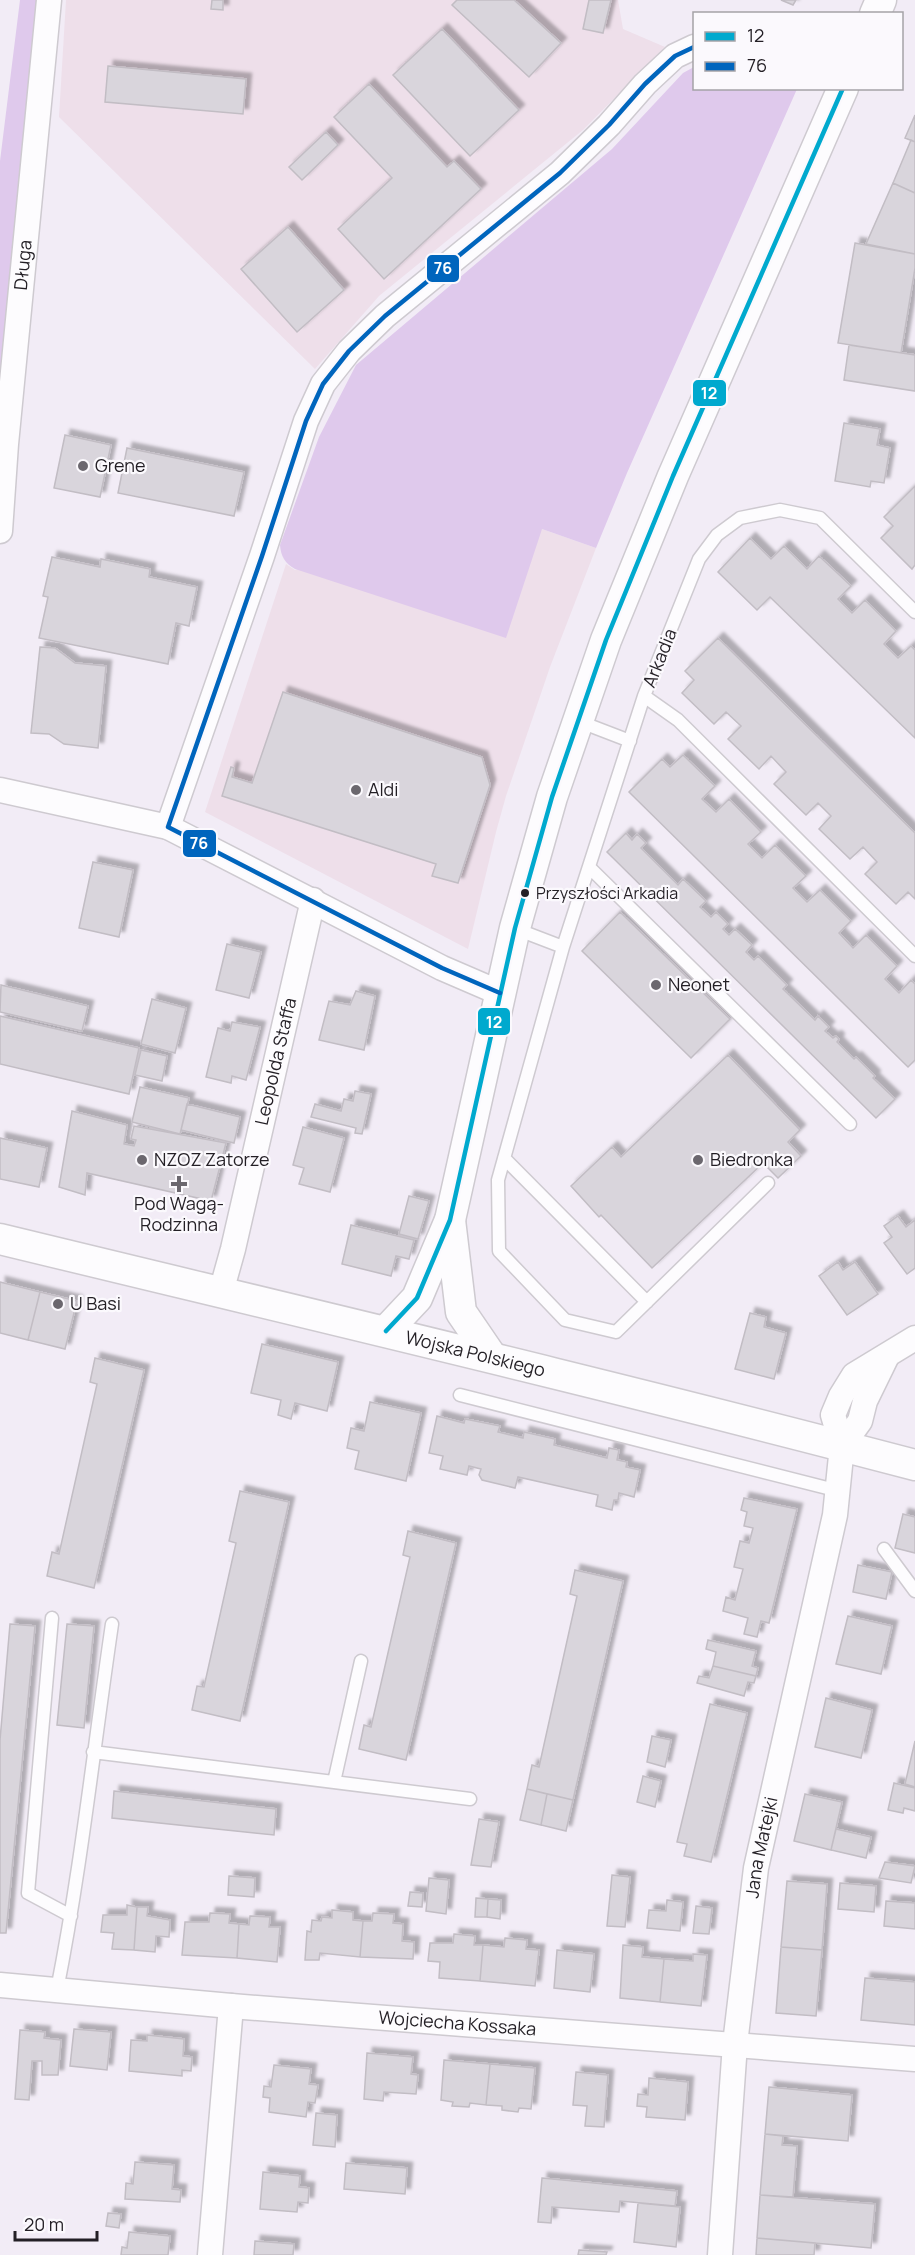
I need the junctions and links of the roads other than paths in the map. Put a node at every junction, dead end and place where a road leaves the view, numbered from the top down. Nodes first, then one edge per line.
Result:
1 (49, 0) edge
2 (693, 47) edge
3 (842, 90) edge
4 (0, 531) edge
5 (915, 612) edge
6 (644, 696) junction
7 (577, 721) junction
8 (630, 741) junction
9 (0, 790) edge
10 (168, 827) junction
11 (589, 867) junction
12 (313, 900) junction
13 (515, 928) junction
14 (563, 947) junction
15 (915, 956) edge
16 (500, 993) junction
17 (850, 1124) dead end
18 (504, 1158) junction
19 (768, 1183) dead end
20 (450, 1220) junction
21 (0, 1239) edge
22 (221, 1292) junction
23 (647, 1302) junction
24 (386, 1331) junction
25 (915, 1338) edge
26 (491, 1356) junction
27 (459, 1395) dead end
28 (842, 1446) junction
29 (915, 1465) edge
30 (839, 1491) junction
31 (884, 1549) dead end
32 (915, 1591) edge
33 (52, 1618) dead end
34 (112, 1624) dead end
35 (361, 1661) dead end
36 (93, 1752) junction
37 (334, 1782) junction
38 (470, 1798) dead end
39 (71, 1916) junction
40 (0, 1984) edge
41 (57, 1990) junction
42 (231, 2006) junction
43 (735, 2044) junction
44 (915, 2059) edge
45 (210, 2255) edge
46 (720, 2255) edge

1 - 4 street, Długa
2 - 10 street
3 - 7 street
5 - 6 lane, Arkadia
6 - 8 lane
6 - 15 lane, Arkadia
7 - 8 lane
7 - 13 street
8 - 11 lane
9 - 10 street
10 - 12 street
11 - 14 lane
11 - 17 lane
12 - 16 street
12 - 22 street, Leopolda Staffa
13 - 14 lane
13 - 16 street
14 - 18 lane
16 - 20 street
18 - 23 lane
18 - 23 lane
19 - 23 lane
20 - 24 street
20 - 26 street
21 - 22 street, Wojska Polskiego
22 - 24 street, Wojska Polskiego
24 - 26 street, Wojska Polskiego
25 - 28 street
26 - 28 street, Wojska Polskiego
27 - 30 lane
28 - 29 street, Wojska Polskiego
28 - 30 street, Jana Matejki
30 - 43 street, Jana Matejki
31 - 32 lane
33 - 39 lane
34 - 36 lane
35 - 37 lane
36 - 37 lane
36 - 39 lane
37 - 38 lane
39 - 41 lane
40 - 41 street, Wojciecha Kossaka
41 - 42 street, Wojciecha Kossaka
42 - 43 street, Wojciecha Kossaka
42 - 45 street
43 - 44 street, Wojciecha Kossaka
43 - 46 street, Jana Matejki

